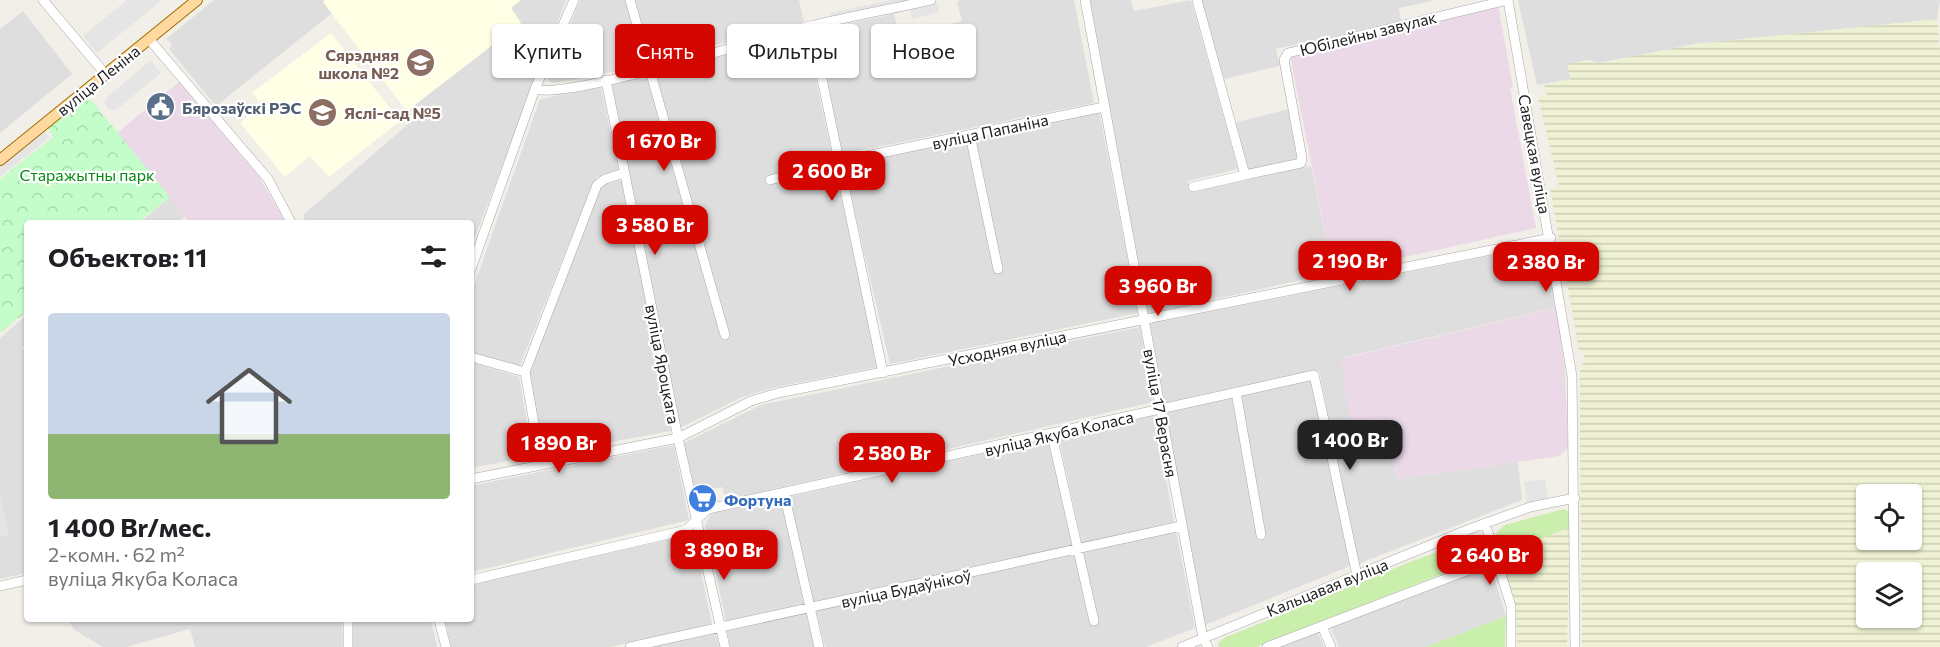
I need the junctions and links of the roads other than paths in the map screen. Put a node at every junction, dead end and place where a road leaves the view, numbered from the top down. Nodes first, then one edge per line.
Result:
1 (43, 0) edge
2 (186, 0) edge
3 (197, 0) edge
4 (574, 0) edge
5 (630, 0) edge
6 (931, 0) edge
7 (1085, 0) edge
8 (1197, 0) edge
9 (1508, 0) edge
10 (637, 24) edge
11 (820, 24) edge
12 (146, 36) junction
13 (103, 72) junction
14 (615, 78) edge
15 (652, 78) edge
16 (821, 78) edge
17 (606, 80) junction
18 (535, 88) junction
19 (1104, 107) junction
20 (970, 135) junction
21 (0, 152) edge
22 (0, 160) edge
23 (837, 162) junction
24 (624, 173) junction
25 (1245, 175) junction
26 (770, 180) dead end
27 (1194, 187) dead end
28 (290, 220) edge
29 (1551, 238) junction
30 (474, 261) edge
31 (998, 269) dead end
32 (1144, 319) junction
33 (725, 335) dead end
34 (474, 358) edge
35 (525, 372) junction
36 (883, 373) junction
37 (1236, 392) junction
38 (1160, 409) junction
39 (1052, 435) junction
40 (678, 438) junction
41 (541, 464) junction
42 (474, 477) edge
43 (784, 493) junction
44 (1575, 498) junction
45 (696, 520) junction
46 (1485, 523) junction
47 (1181, 526) junction
48 (1261, 535) dead end
49 (1078, 550) junction
50 (1495, 560) junction
51 (1356, 574) junction
52 (474, 579) edge
53 (24, 581) edge
54 (0, 586) edge
55 (810, 609) junction
56 (1094, 621) dead end
57 (348, 622) edge
58 (440, 622) edge
59 (1322, 626) junction
60 (721, 627) junction
61 (1206, 643) edge
62 (348, 647) edge
63 (446, 647) edge
64 (630, 647) edge
65 (725, 647) edge
66 (819, 647) edge
67 (1182, 647) edge
68 (1268, 647) edge
69 (1331, 647) edge
70 (1511, 647) edge
71 (1575, 647) edge

1 - 13 street
2 - 12 main road, вуліца Леніна
3 - 12 main road, вуліца Леніна
4 - 18 street
5 - 10 street
6 - 11 street
7 - 19 street, вуліца 17 Верасня
8 - 25 street
9 - 25 street, Юбілейны завулак
9 - 29 street, Савецкая вуліца
12 - 13 main road, вуліца Леніна
12 - 28 street
13 - 21 main road, вуліца Леніна
13 - 22 main road, вуліца Леніна
14 - 17 street
15 - 33 street
16 - 23 street
17 - 18 street
17 - 24 street, вуліца Яроцкага
18 - 30 street
19 - 20 street, вуліца Папаніна
19 - 32 street, вуліца 17 Верасня
20 - 23 street, вуліца Папаніна
20 - 31 street
23 - 26 street, вуліца Папаніна
23 - 36 street
24 - 35 street
24 - 40 street, вуліца Яроцкага
25 - 27 street, Юбілейны завулак
29 - 32 street, Усходняя вуліца
29 - 44 street, Савецкая вуліца
32 - 36 street, Усходняя вуліца
32 - 38 street, вуліца 17 Верасня
34 - 35 street
35 - 41 street
36 - 40 street, Усходняя вуліца
37 - 38 street, вуліца Якуба Коласа
37 - 48 street
37 - 51 street, вуліца Якуба Коласа
38 - 39 street, вуліца Якуба Коласа
38 - 47 street, вуліца 17 Верасня
39 - 43 street, вуліца Якуба Коласа
39 - 49 street
40 - 41 street, Усходняя вуліца
40 - 45 street, вуліца Яроцкага
41 - 42 street, Усходняя вуліца
43 - 45 street, вуліца Якуба Коласа
43 - 55 street
44 - 46 street, Кальцавая вуліца
44 - 71 street, Савецкая вуліца
45 - 52 street, вуліца Якуба Коласа
45 - 60 street, вуліца Яроцкага
46 - 50 street
46 - 51 street, Кальцавая вуліца
47 - 49 street, вуліца Будаўнікоў
47 - 61 street, вуліца 17 Верасня
49 - 55 street, вуліца Будаўнікоў
49 - 56 street
50 - 59 street
50 - 70 street
51 - 61 street, Кальцавая вуліца
53 - 54 street
55 - 60 street, вуліца Будаўнікоў
55 - 66 street
57 - 62 street
58 - 63 street
59 - 68 street
59 - 69 street
60 - 64 street, вуліца Будаўнікоў
60 - 65 street, вуліца Яроцкага
61 - 67 street, Кальцавая вуліца

